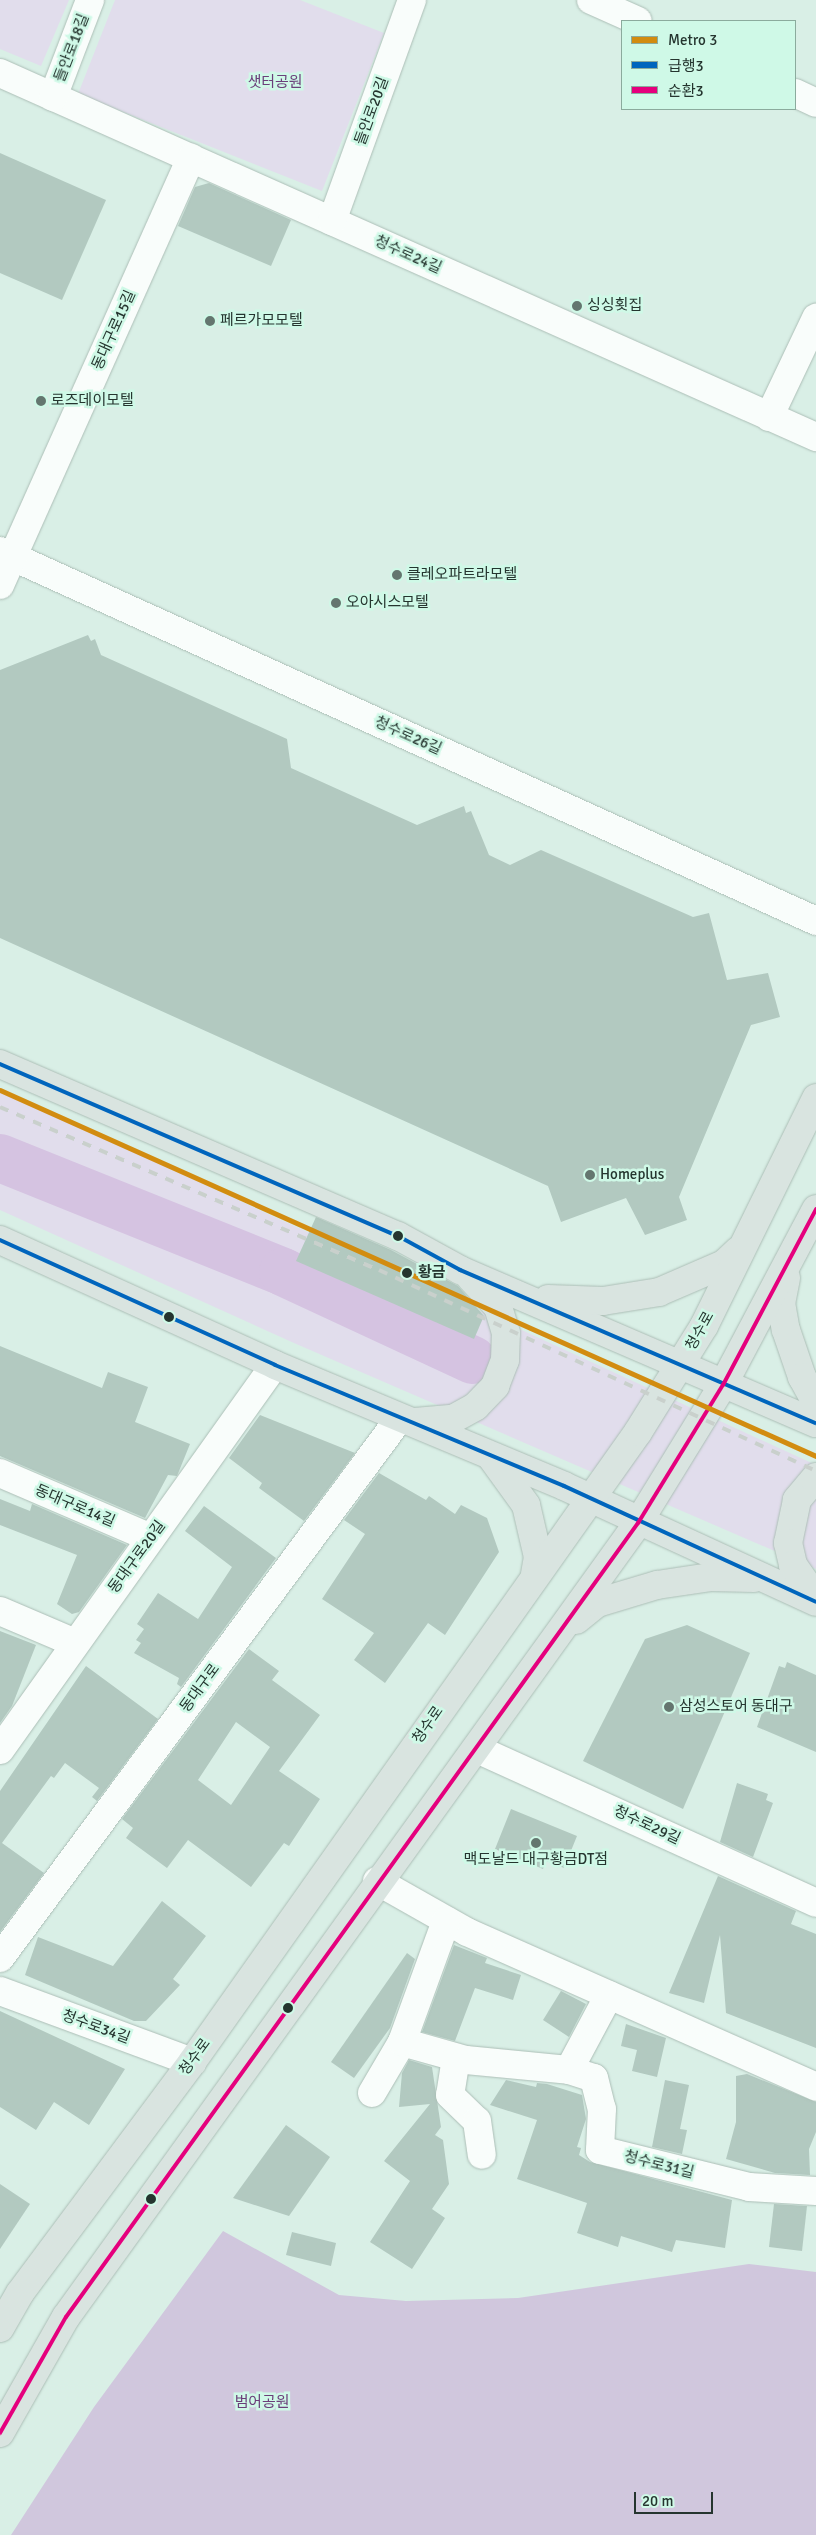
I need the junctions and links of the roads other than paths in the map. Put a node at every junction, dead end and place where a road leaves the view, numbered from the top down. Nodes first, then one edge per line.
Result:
1 (90, 0) edge
2 (412, 0) edge
3 (592, 0) edge
4 (636, 20) edge
5 (0, 73) edge
6 (796, 93) edge
7 (53, 97) junction
8 (816, 103) edge
9 (191, 158) junction
10 (332, 221) junction
11 (816, 318) edge
12 (769, 417) junction
13 (816, 437) edge
14 (6, 554) edge
15 (0, 585) edge
16 (816, 921) edge
17 (0, 1064) edge
18 (816, 1098) edge
19 (816, 1209) edge
20 (0, 1240) edge
21 (741, 1248) junction
22 (791, 1256) junction
23 (460, 1270) junction
24 (518, 1293) junction
25 (276, 1365) junction
26 (680, 1367) junction
27 (723, 1385) junction
28 (816, 1402) edge
29 (399, 1419) junction
30 (816, 1423) edge
31 (485, 1452) junction
32 (0, 1473) edge
33 (816, 1477) edge
34 (591, 1499) junction
35 (638, 1523) junction
36 (150, 1538) junction
37 (535, 1574) junction
38 (767, 1579) junction
39 (816, 1600) edge
40 (0, 1611) edge
41 (552, 1640) junction
42 (75, 1643) junction
43 (477, 1749) junction
44 (0, 1750) edge
45 (377, 1881) junction
46 (816, 1903) edge
47 (446, 1921) junction
48 (0, 1958) edge
49 (0, 1991) edge
50 (609, 1995) junction
51 (402, 2042) junction
52 (456, 2058) junction
53 (192, 2062) junction
54 (569, 2070) junction
55 (816, 2087) edge
56 (372, 2093) dead end
57 (482, 2155) dead end
58 (816, 2191) edge
59 (0, 2328) edge
60 (0, 2433) edge

1 - 7 street, 들안로18길
2 - 10 street, 들안로20길
3 - 4 street
5 - 7 street, 청수로24길
6 - 8 street
7 - 9 street, 청수로24길
9 - 10 street, 청수로24길
9 - 14 street, 동대구로15길
10 - 12 street, 청수로24길
11 - 12 street
12 - 13 street, 청수로24길
14 - 15 street, 동대구로15길
14 - 16 street, 청수로26길
17 - 23 main road
18 - 21 main road, 청수로
19 - 22 main road
20 - 25 main road
21 - 24 main road
21 - 26 main road, 청수로
22 - 27 main road
22 - 28 main road
23 - 24 main road
23 - 29 main road
24 - 26 main road
25 - 29 main road
25 - 36 street, 동대구로20길
26 - 27 main road
26 - 34 main road, 청수로
27 - 30 main road
27 - 35 main road
29 - 31 main road
29 - 48 street, 동대구로
31 - 34 main road
31 - 37 main road
32 - 36 street, 동대구로14길
33 - 39 main road
34 - 35 main road
34 - 37 main road, 청수로
35 - 38 main road
35 - 41 main road
36 - 42 street, 동대구로20길
37 - 53 main road, 청수로
38 - 39 main road
38 - 41 main road
40 - 42 street
41 - 43 main road
42 - 44 street, 동대구로20길
43 - 45 main road
43 - 46 street, 청수로29길
45 - 47 street
45 - 60 main road
47 - 50 street
47 - 51 street
49 - 53 street, 청수로34길
50 - 54 street
50 - 55 street
51 - 52 street, 청수로31길
51 - 56 street
52 - 54 street, 청수로31길
52 - 57 street
53 - 59 main road, 청수로
54 - 58 street, 청수로31길

